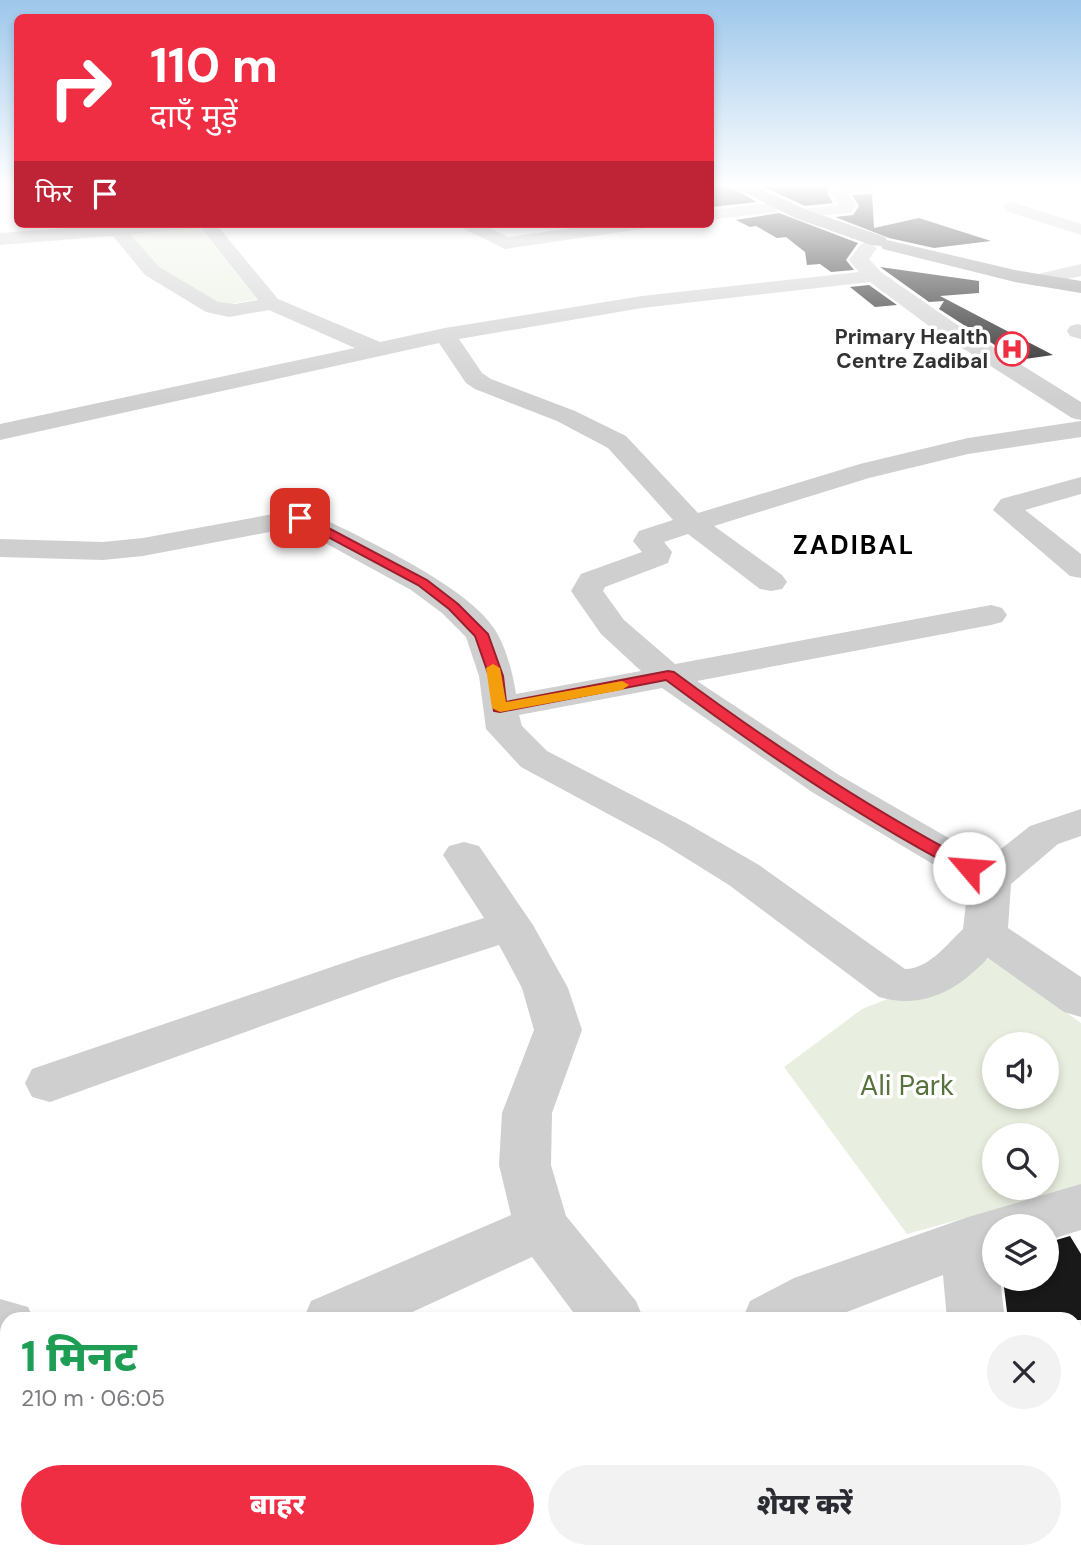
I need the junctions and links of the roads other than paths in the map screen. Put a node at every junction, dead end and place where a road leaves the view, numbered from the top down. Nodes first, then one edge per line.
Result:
1 (136, 258) edge
2 (234, 258) edge
3 (861, 258) edge
4 (920, 258) edge
5 (1081, 270) edge
6 (874, 276) junction
7 (1035, 280) junction
8 (1081, 287) edge
9 (271, 303) junction
10 (445, 335) junction
11 (377, 349) junction
12 (1081, 413) edge
13 (1081, 429) edge
14 (0, 432) edge
15 (1081, 485) edge
16 (692, 524) junction
17 (0, 548) edge
18 (1081, 569) edge
19 (771, 582) dead end
20 (991, 615) dead end
21 (668, 676) junction
22 (500, 708) junction
23 (1081, 822) edge
24 (464, 855) dead end
25 (990, 879) junction
26 (511, 925) junction
27 (985, 934) junction
28 (1081, 1000) edge
29 (50, 1083) dead end
30 (1081, 1207) edge
31 (1058, 1214) edge
32 (541, 1227) junction
33 (982, 1237) edge
34 (982, 1288) edge
35 (350, 1312) edge
36 (609, 1312) edge
37 (785, 1312) edge
38 (977, 1312) edge

1 - 9 street
2 - 9 street
3 - 6 street
4 - 7 highway
5 - 7 street
6 - 10 street
6 - 12 street
7 - 8 highway
9 - 11 street
10 - 11 street
10 - 16 street
11 - 14 street
13 - 16 street
15 - 18 street
16 - 19 street
16 - 21 street
17 - 22 street
20 - 21 street
21 - 22 street
21 - 25 street
22 - 27 street
23 - 25 street
24 - 26 street
25 - 27 street
26 - 29 street
26 - 32 street
27 - 28 street
30 - 31 street
32 - 35 street
32 - 36 street
33 - 37 street
34 - 38 street

